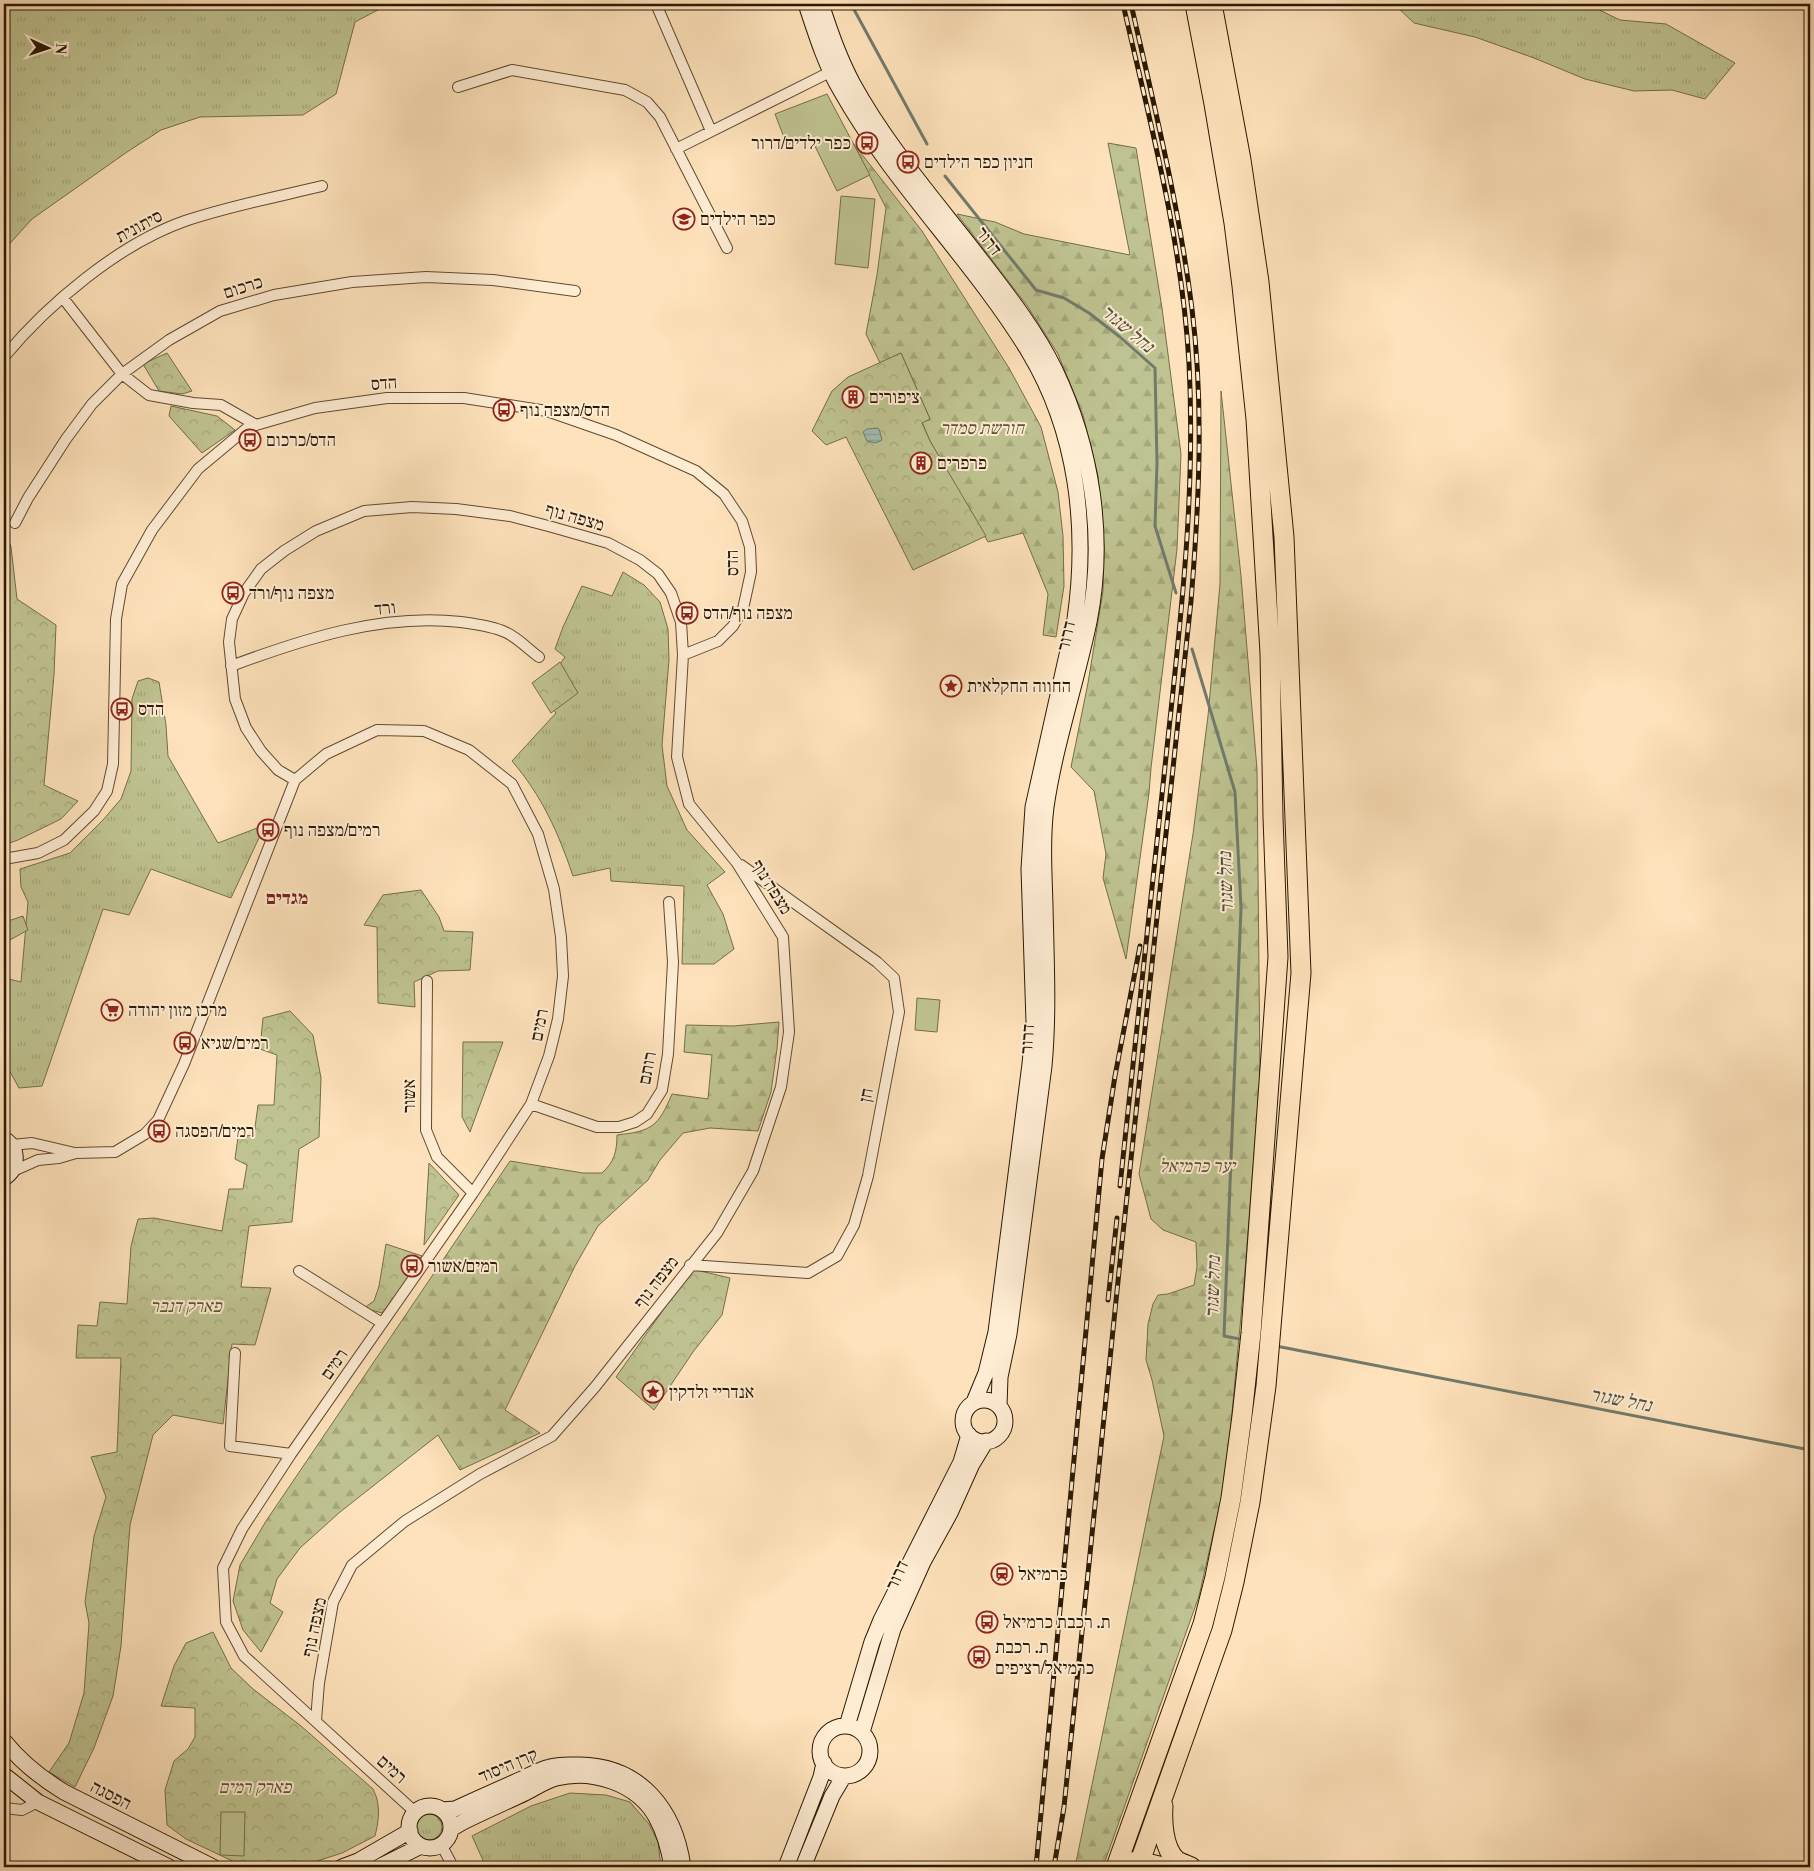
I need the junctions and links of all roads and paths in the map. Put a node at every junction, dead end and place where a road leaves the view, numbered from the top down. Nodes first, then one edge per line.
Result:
1 (656, 4) edge
2 (806, 4) edge
3 (821, 4) edge
4 (1195, 4) edge
5 (1212, 4) edge
6 (838, 68) junction
7 (458, 87) dead end
8 (711, 131) junction
9 (676, 149) junction
10 (322, 186) dead end
11 (726, 248) dead end
12 (574, 292) dead end
13 (63, 298) junction
14 (4, 357) edge
15 (122, 374) junction
16 (256, 425) junction
17 (15, 523) dead end
18 (683, 655) junction
19 (538, 657) dead end
20 (231, 666) junction
21 (295, 780) junction
22 (4, 859) edge
23 (737, 863) junction
24 (668, 902) dead end
25 (427, 981) dead end
26 (531, 1104) junction
27 (7, 1140) edge
28 (76, 1153) junction
29 (6, 1178) edge
30 (473, 1193) junction
31 (690, 1264) junction
32 (299, 1271) dead end
33 (382, 1322) junction
34 (235, 1353) dead end
35 (974, 1402) junction
36 (999, 1406) junction
37 (969, 1435) junction
38 (986, 1441) junction
39 (291, 1454) junction
40 (316, 1720) junction
41 (847, 1726) junction
42 (862, 1732) junction
43 (4, 1741) edge
44 (824, 1763) junction
45 (4, 1774) edge
46 (844, 1776) junction
47 (1164, 1796) junction
48 (38, 1802) junction
49 (4, 1808) edge
50 (442, 1810) junction
51 (416, 1812) junction
52 (451, 1829) junction
53 (410, 1831) junction
54 (441, 1844) junction
55 (803, 1844) junction
56 (421, 1846) junction
57 (1128, 1865) edge
58 (169, 1867) edge
59 (213, 1867) edge
60 (342, 1867) edge
61 (380, 1867) edge
62 (453, 1867) edge
63 (672, 1867) edge
64 (683, 1867) edge
65 (786, 1867) edge
66 (802, 1867) edge
67 (1170, 1867) edge
68 (1191, 1867) edge

1 - 8 street
2 - 6 street, דרור
3 - 6 street, דרור
4 - 57 highway
5 - 47 highway
6 - 8 street
6 - 35 street, דרור
6 - 36 street, דרור
7 - 9 street
8 - 9 street
9 - 11 street
10 - 13 street, סיתונית
12 - 15 street, כרכום
13 - 14 street, סיתונית
13 - 15 street
15 - 16 street
15 - 17 street, כרכום
16 - 18 street, הדס
16 - 22 street, הדס
18 - 20 street, מצפה נוף
18 - 23 street, מצפה נוף
19 - 20 street, ורד
20 - 21 street, מצפה נוף
21 - 26 street, רמים
21 - 28 street, רמים
23 - 31 street, מצפה נוף
23 - 31 street, חן
24 - 26 street, רותם
25 - 30 street, אשור
26 - 30 street, רמים
27 - 28 street, רמים
27 - 29 street
28 - 29 street, רמים
30 - 33 street, רמים
31 - 40 street, מצפה נוף
32 - 33 street
33 - 39 street, רמים
34 - 39 street
35 - 36 street
35 - 37 street
36 - 38 street
37 - 38 street
37 - 41 street, דרור
38 - 42 street, דרור
39 - 40 street, רמים
40 - 51 street, רמים
41 - 42 street
41 - 44 street
42 - 46 street
43 - 59 street, הפסגה
44 - 46 street
44 - 55 street
45 - 48 street
46 - 55 street
47 - 57 highway
47 - 68 highway
48 - 49 street
48 - 58 street
50 - 51 street
50 - 52 street
50 - 64 street, קרן היסוד
51 - 53 street
52 - 54 street
52 - 63 street, קרן היסוד
53 - 56 street
53 - 60 street
54 - 56 street
54 - 62 street
55 - 65 street
55 - 66 street
56 - 61 street
57 - 67 main road

